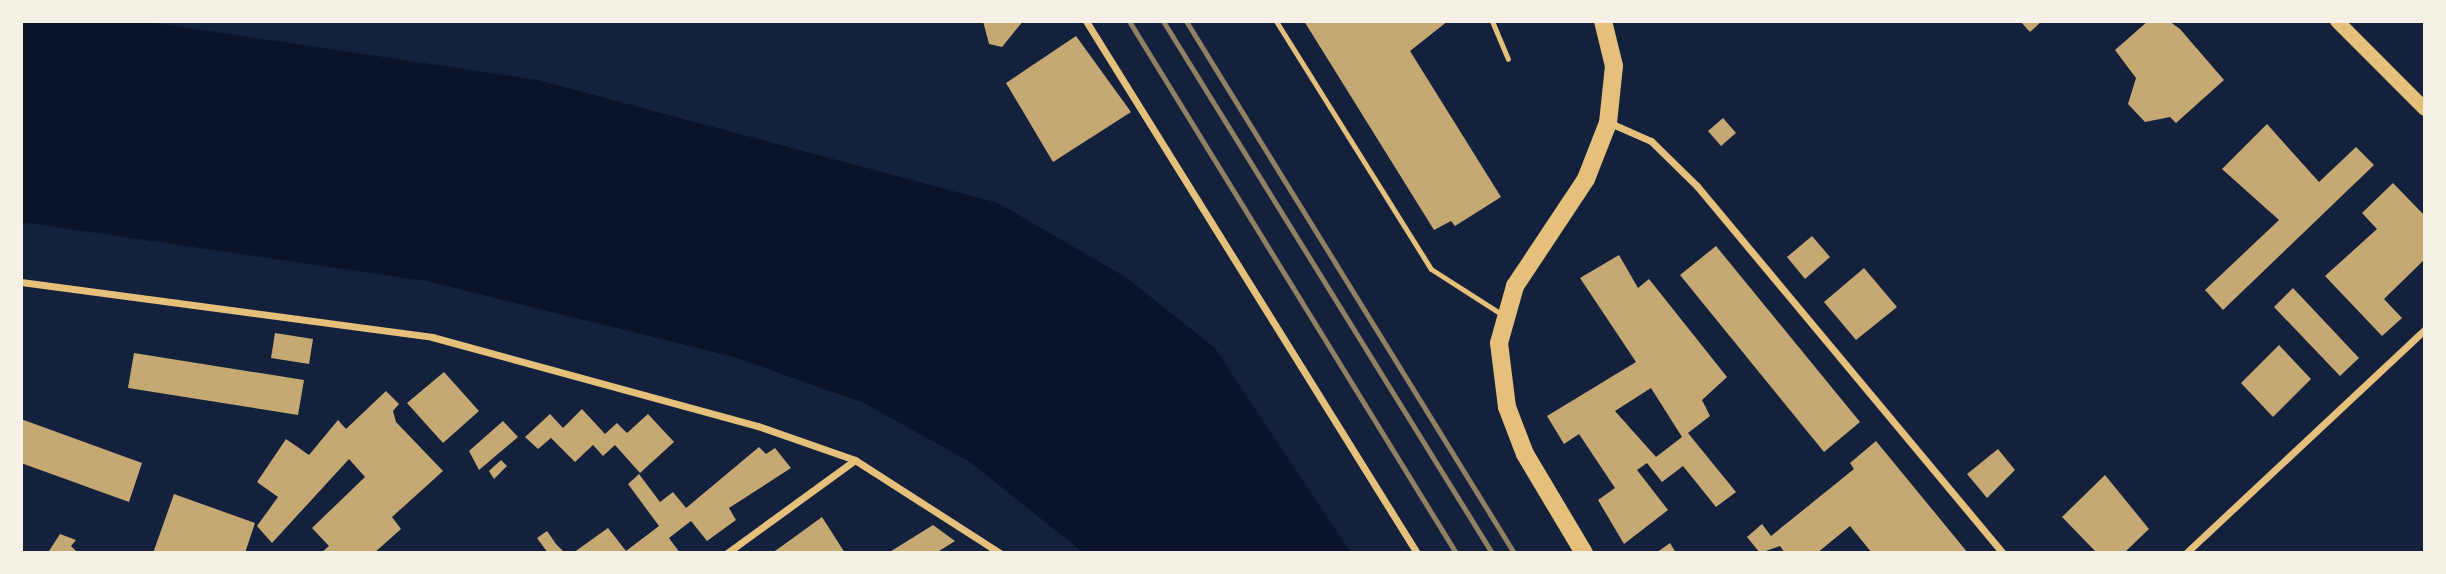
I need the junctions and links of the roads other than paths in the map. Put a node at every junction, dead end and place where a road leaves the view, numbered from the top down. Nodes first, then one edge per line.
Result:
1 (1086, 21) edge
2 (1276, 21) edge
3 (1492, 21) edge
4 (1603, 21) edge
5 (2337, 21) edge
6 (1508, 59) dead end
7 (2425, 109) edge
8 (1608, 122) junction
9 (21, 282) edge
10 (1503, 314) junction
11 (2425, 329) edge
12 (855, 460) junction
13 (727, 553) edge
14 (1000, 553) edge
15 (1417, 553) edge
16 (1584, 553) edge
17 (2003, 553) edge
18 (2186, 553) edge

1 - 15 street
2 - 10 lane
3 - 6 lane
4 - 8 main road
5 - 7 main road
8 - 10 main road
8 - 17 street
9 - 12 street
10 - 16 main road
11 - 18 street
12 - 13 street
12 - 14 street

